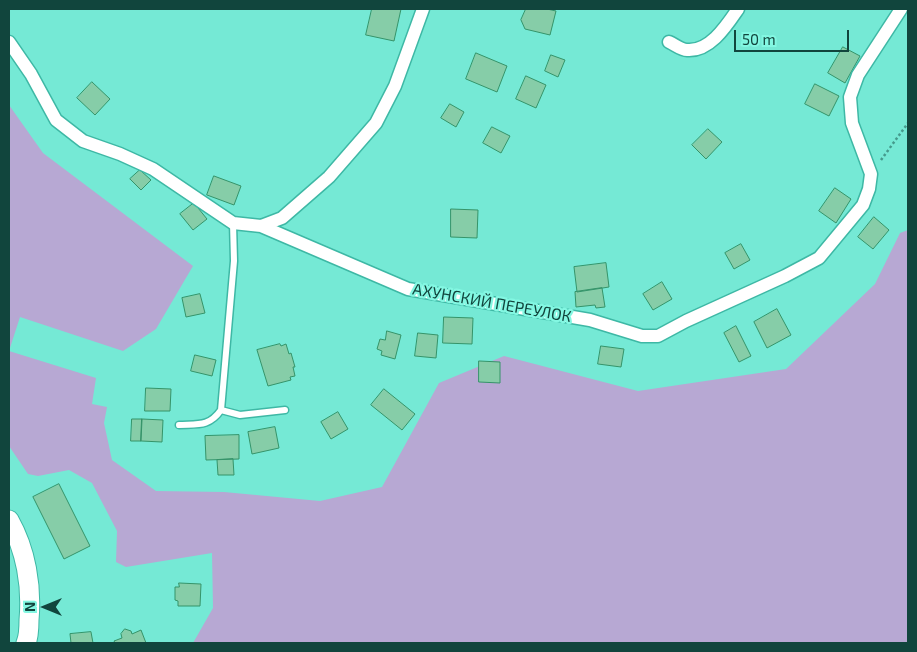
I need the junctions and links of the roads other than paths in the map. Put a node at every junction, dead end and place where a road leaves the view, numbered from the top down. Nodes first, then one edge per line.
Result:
1 (423, 9) edge
2 (738, 9) edge
3 (901, 9) edge
4 (9, 42) edge
5 (669, 42) dead end
6 (233, 224) junction
7 (261, 226) junction
8 (221, 410) junction
9 (285, 410) dead end
10 (179, 425) dead end
11 (9, 520) edge
12 (26, 643) edge

1 - 7 street
2 - 5 street
3 - 7 street, АХУНСКИЙ ПЕРЕУЛОК
4 - 6 street
6 - 7 street, АХУНСКИЙ ПЕРЕУЛОК
6 - 8 lane
8 - 9 lane
8 - 10 lane
11 - 12 street

